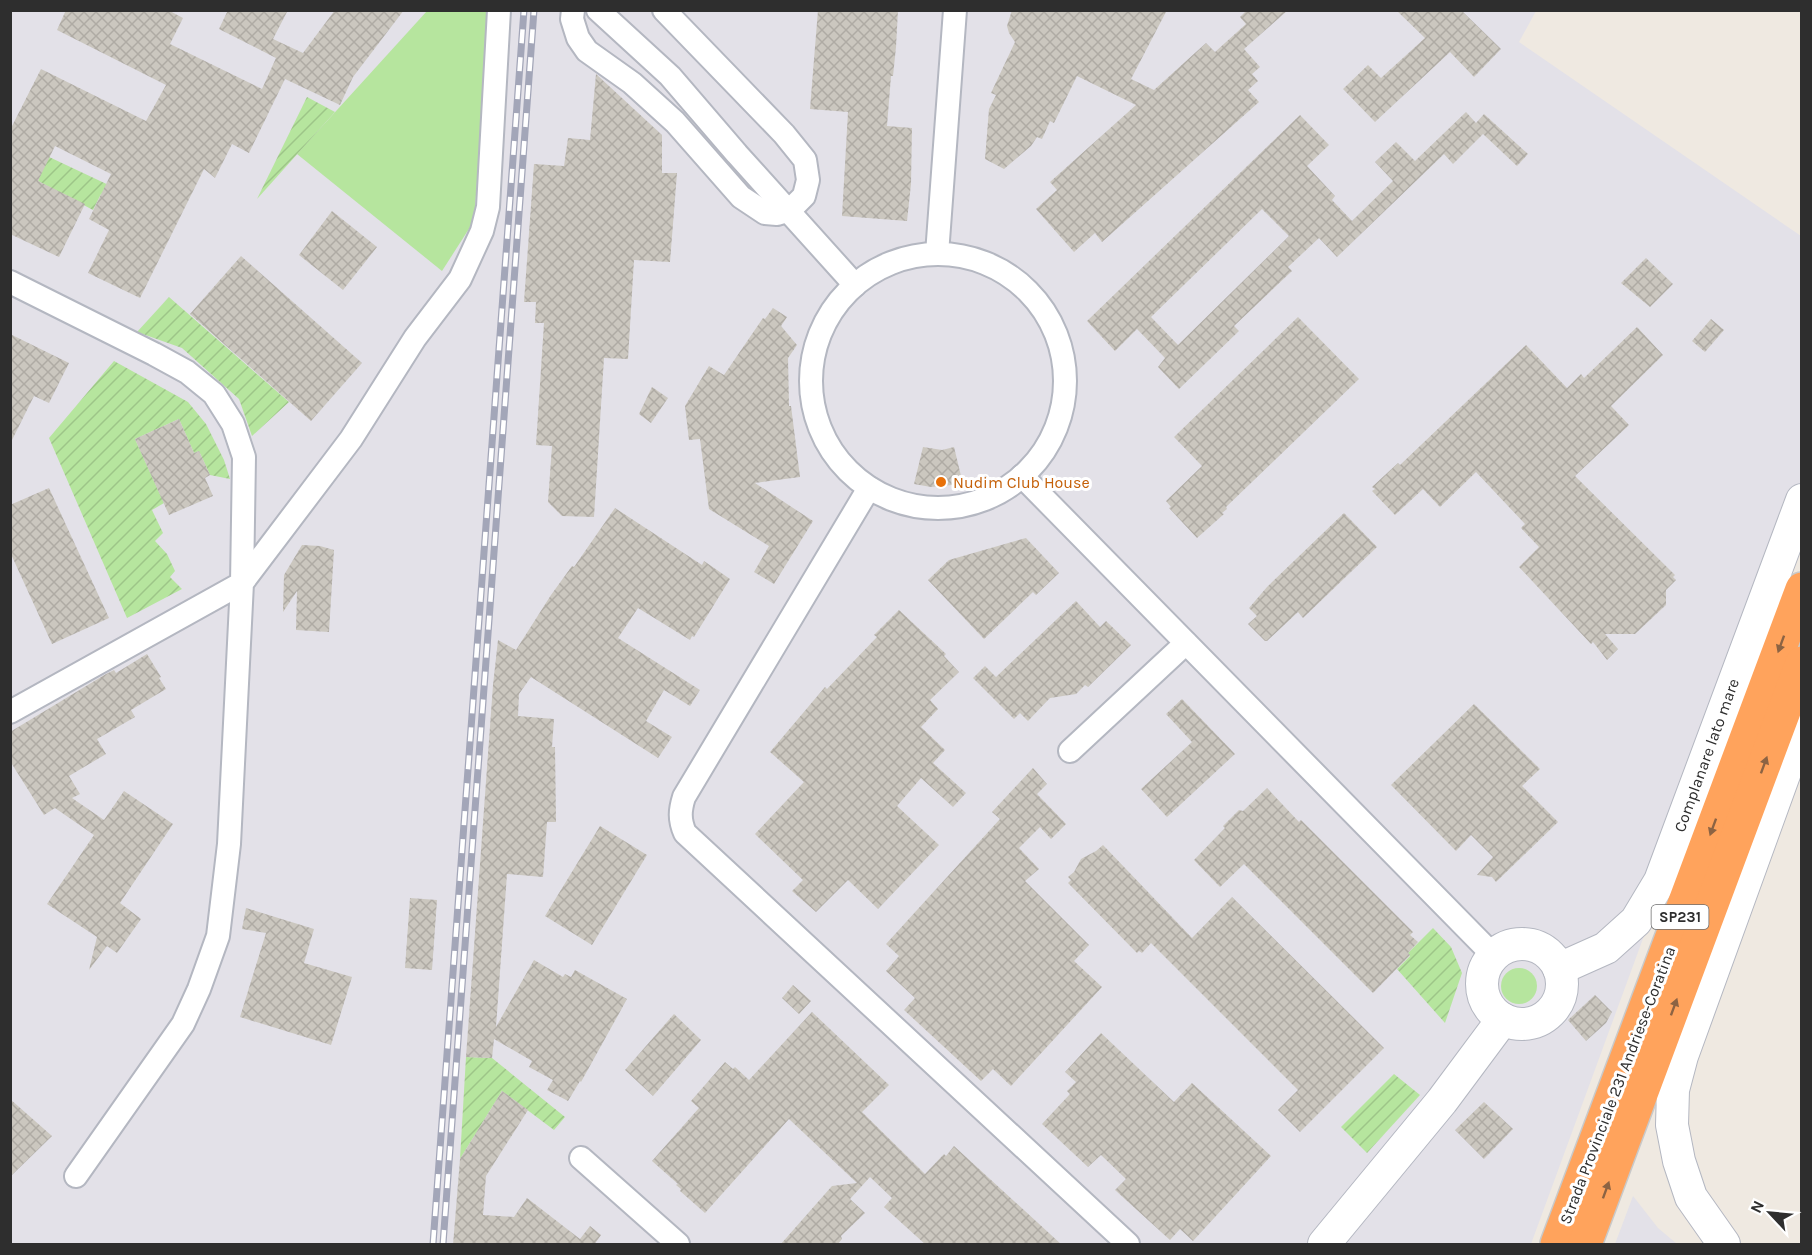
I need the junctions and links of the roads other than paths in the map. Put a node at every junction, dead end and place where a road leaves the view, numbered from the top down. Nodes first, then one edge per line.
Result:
1 (499, 10) edge
2 (573, 10) edge
3 (664, 10) edge
4 (955, 10) edge
5 (604, 16) edge
6 (790, 210) junction
7 (937, 254) junction
8 (10, 282) edge
9 (855, 285) junction
10 (1022, 476) junction
11 (869, 488) junction
12 (1802, 500) edge
13 (242, 583) junction
14 (1802, 589) edge
15 (1186, 643) junction
16 (1802, 663) edge
17 (10, 712) edge
18 (1799, 738) edge
19 (1070, 751) dead end
20 (1494, 956) junction
21 (1559, 969) junction
22 (1503, 1019) junction
23 (581, 1158) dead end
24 (76, 1176) dead end
25 (678, 1245) edge
26 (1128, 1245) edge
27 (1324, 1245) edge
28 (1557, 1245) edge
29 (1585, 1245) edge
30 (1724, 1245) edge

1 - 13 street
2 - 6 street
3 - 6 street
4 - 7 street
5 - 6 street
6 - 9 street
7 - 9 street
7 - 10 street
8 - 13 street
9 - 11 street
10 - 11 street
10 - 15 street
11 - 26 street
12 - 21 street, Complanare lato mare
13 - 17 street
13 - 24 street
14 -> 28 highway, Strada Provinciale 231 Andriese-Coratina / SP231
15 - 19 street
15 - 20 street
29 -> 16 highway, Strada Provinciale 231 Andriese-Coratina / SP231
18 - 30 street
20 - 21 street
20 - 22 street
21 - 22 street
22 - 27 street
23 - 25 street

